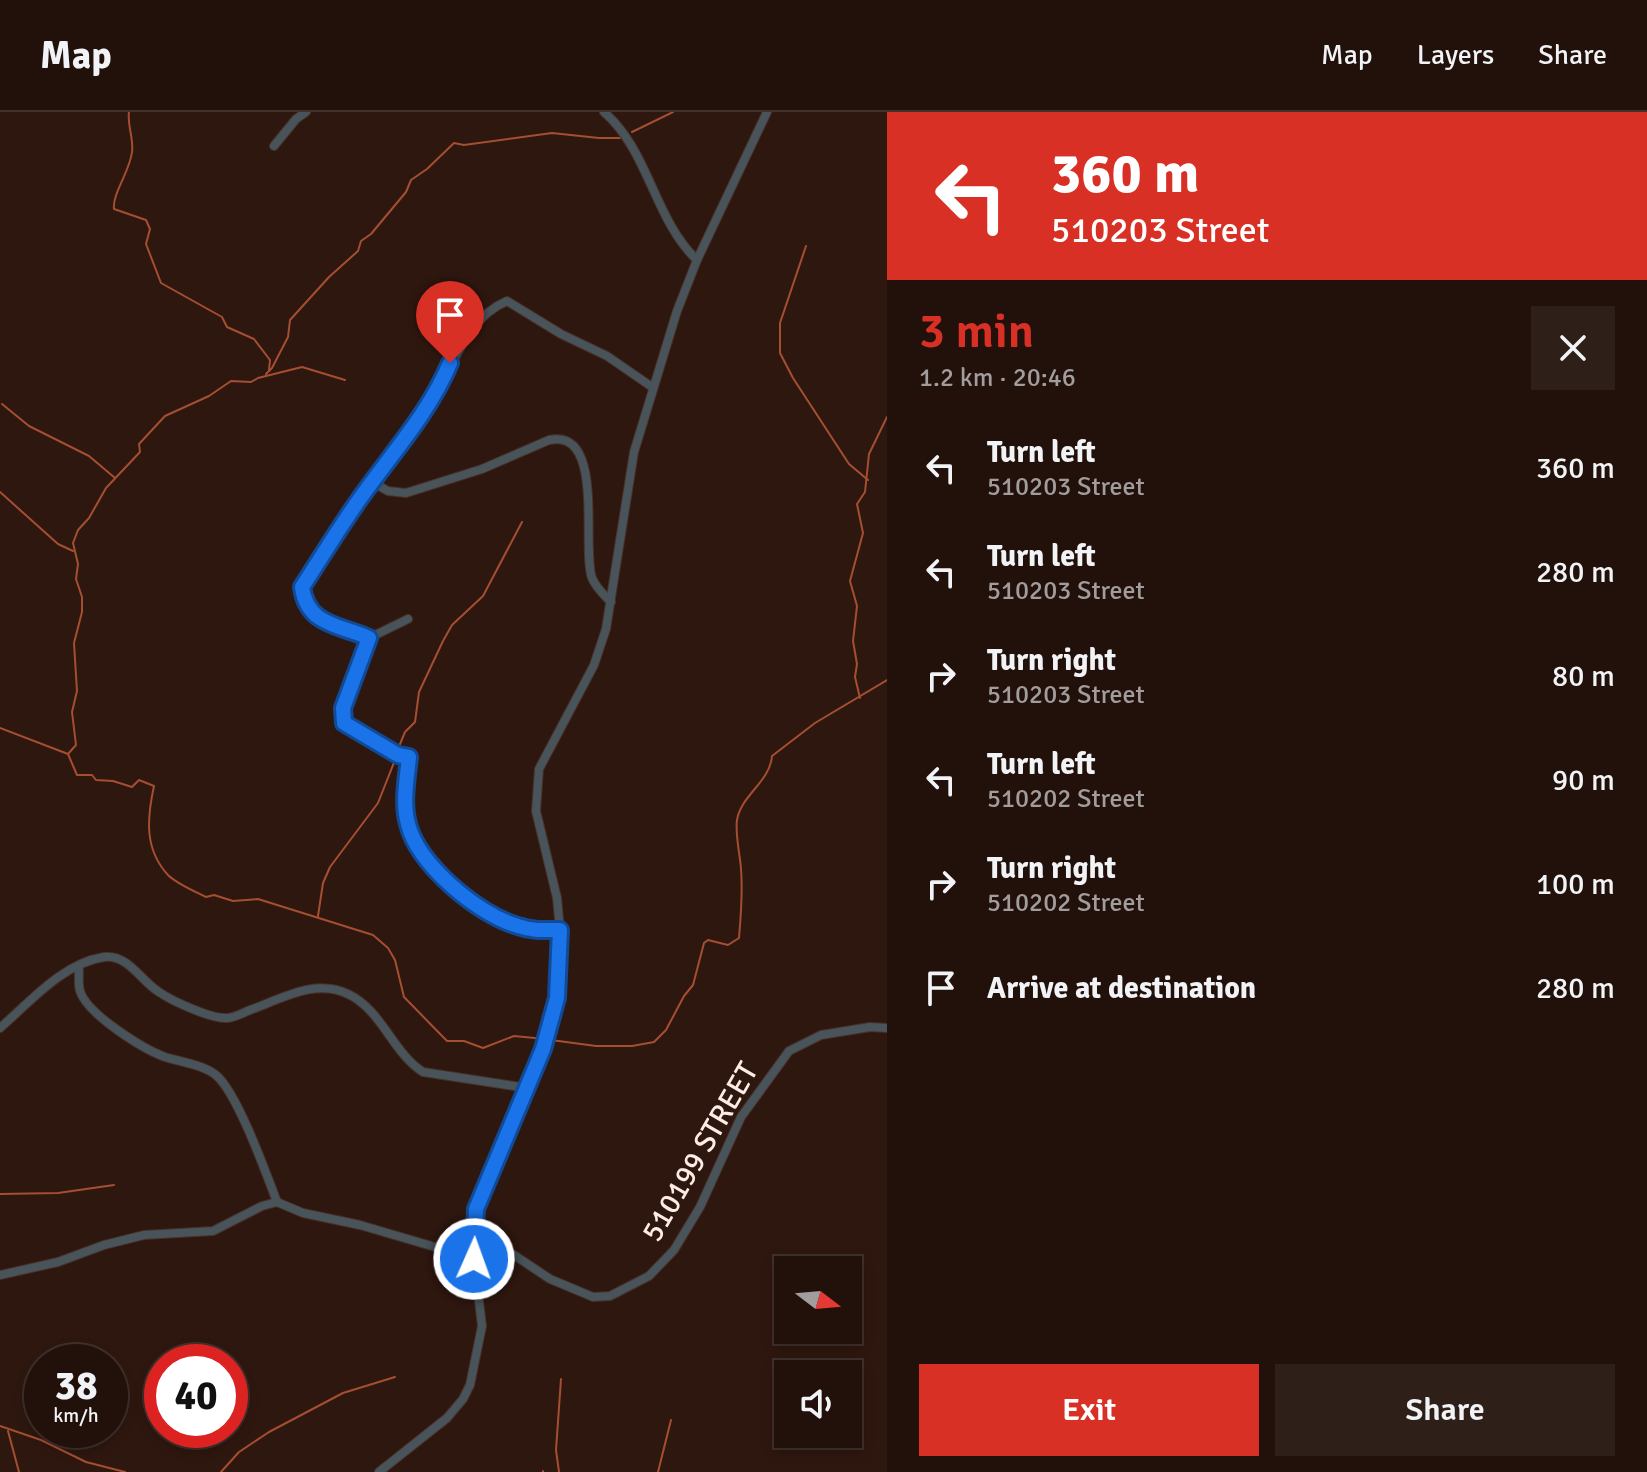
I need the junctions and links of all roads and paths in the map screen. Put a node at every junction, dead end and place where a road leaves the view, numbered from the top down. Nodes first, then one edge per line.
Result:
1 (306, 112) edge
2 (604, 112) edge
3 (767, 112) edge
4 (274, 146) dead end
5 (697, 260) junction
6 (652, 387) junction
7 (372, 482) junction
8 (611, 602) junction
9 (408, 619) dead end
10 (369, 638) junction
11 (560, 930) junction
12 (79, 966) junction
13 (0, 1028) edge
14 (887, 1028) edge
15 (527, 1088) junction
16 (277, 1202) junction
17 (473, 1234) junction
18 (474, 1254) junction
19 (0, 1275) edge
20 (379, 1472) edge

1 - 4 street
2 - 5 street
3 - 5 street
5 - 6 street
6 - 7 street
6 - 8 street
7 - 8 street
7 - 10 street
8 - 11 street
9 - 10 street
10 - 11 street
11 - 15 street
12 - 13 street
12 - 15 street
12 - 16 street
14 - 17 street, 510199 STREET
15 - 17 street
16 - 18 street
16 - 19 street
17 - 18 street
18 - 20 street

